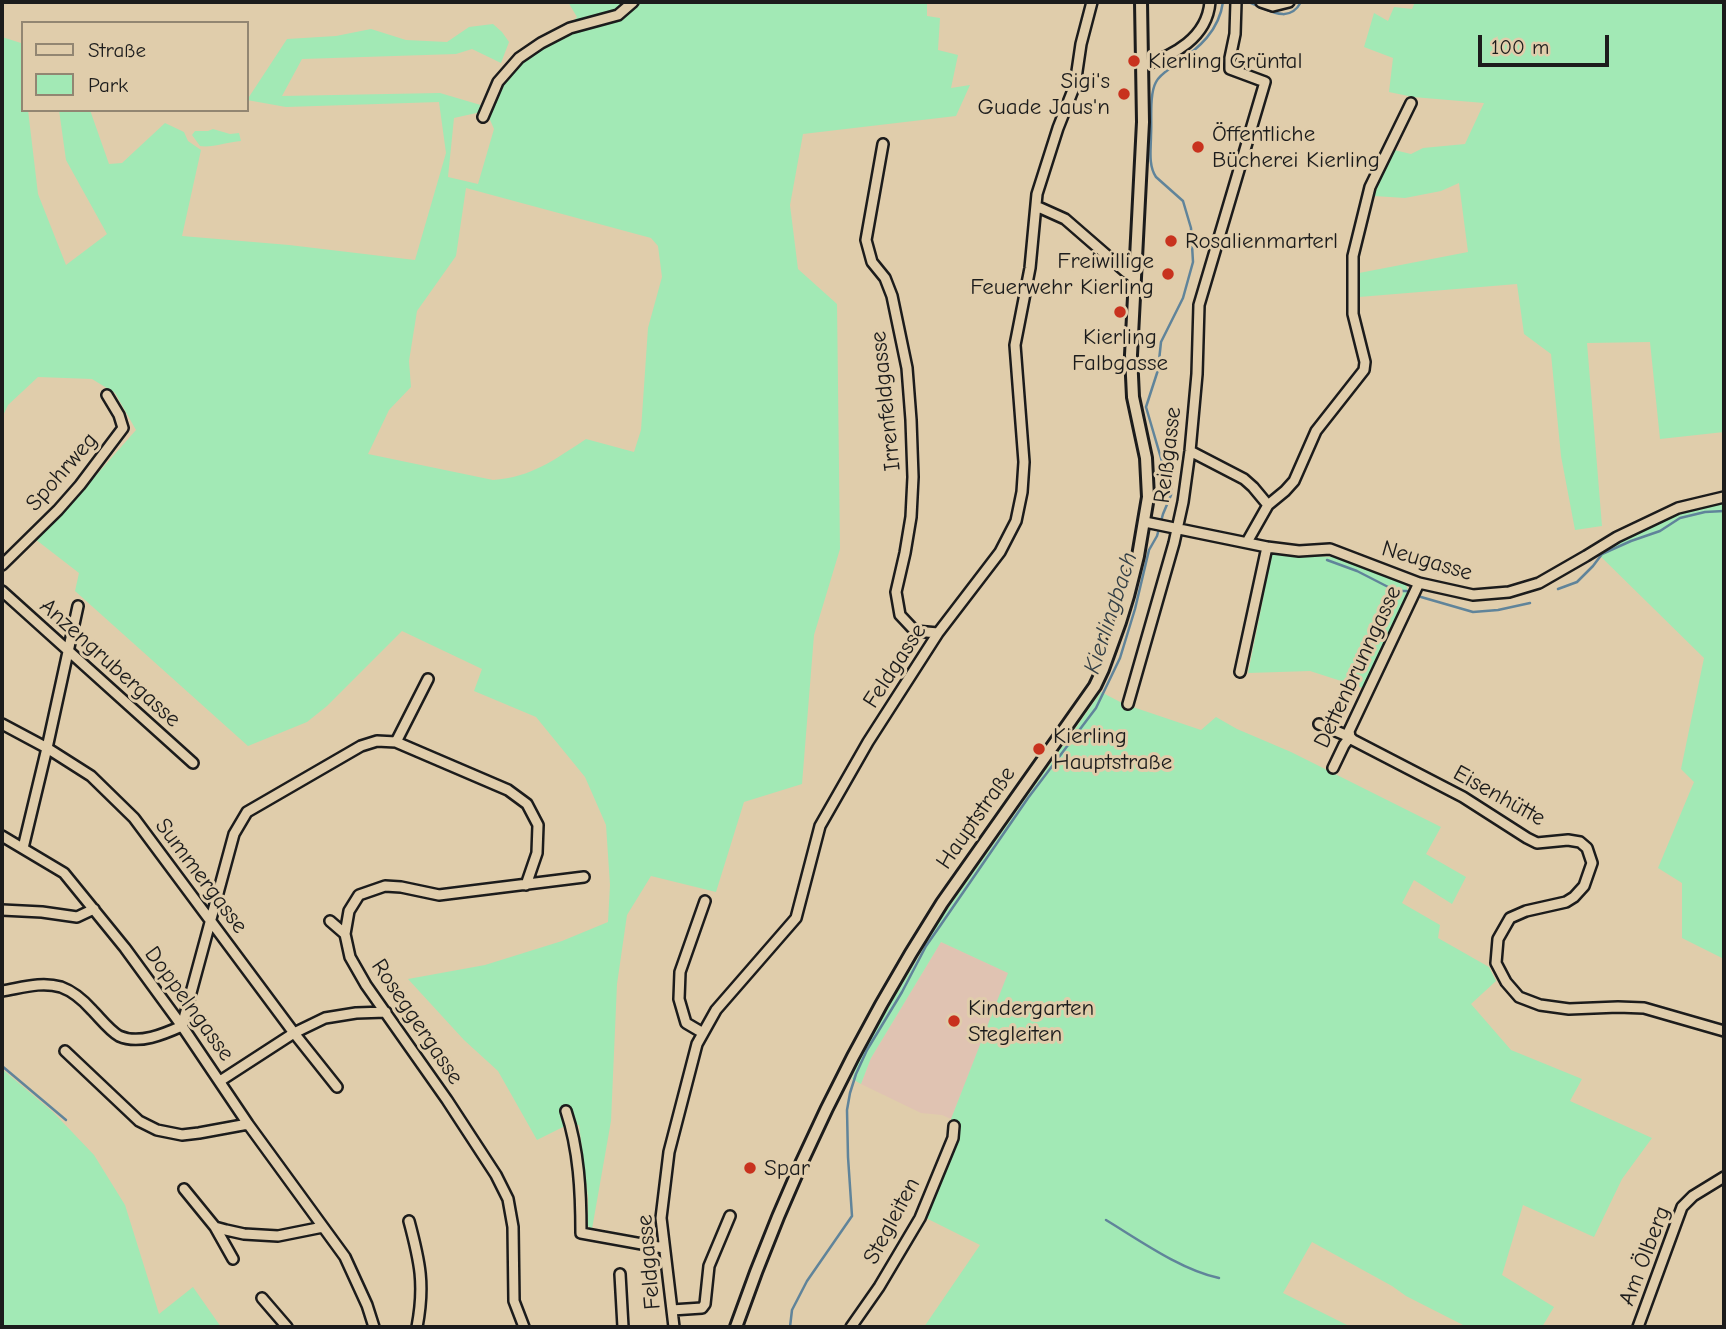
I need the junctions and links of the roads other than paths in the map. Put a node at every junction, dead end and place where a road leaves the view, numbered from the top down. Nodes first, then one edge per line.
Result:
1 (633, 2) edge
2 (1092, 2) edge
3 (1141, 2) edge
4 (1210, 2) edge
5 (1236, 2) edge
6 (1261, 2) edge
7 (1289, 2) edge
8 (1143, 66) junction
9 (1411, 103) dead end
10 (483, 117) dead end
11 (883, 144) dead end
12 (1036, 206) junction
13 (1135, 277) junction
14 (107, 395) dead end
15 (1190, 451) junction
16 (1724, 497) edge
17 (1268, 505) junction
18 (1145, 522) junction
19 (1173, 527) junction
20 (1247, 542) junction
21 (1267, 547) junction
22 (2, 565) edge
23 (1419, 583) junction
24 (2, 591) edge
25 (78, 606) dead end
26 (939, 633) junction
27 (69, 652) junction
28 (1240, 673) dead end
29 (428, 679) dead end
30 (1128, 704) dead end
31 (2, 724) edge
32 (1319, 724) dead end
33 (1350, 737) junction
34 (396, 742) junction
35 (47, 748) junction
36 (193, 763) dead end
37 (1333, 768) dead end
38 (2, 836) edge
39 (23, 848) junction
40 (584, 877) dead end
41 (526, 885) junction
42 (705, 901) dead end
43 (94, 909) junction
44 (2, 911) edge
45 (330, 920) dead end
46 (211, 921) junction
47 (345, 934) junction
48 (2, 991) edge
49 (386, 1012) junction
50 (182, 1026) junction
51 (1724, 1031) edge
52 (294, 1033) junction
53 (703, 1033) junction
54 (65, 1051) dead end
55 (220, 1081) junction
56 (337, 1087) dead end
57 (566, 1111) dead end
58 (248, 1124) junction
59 (954, 1126) dead end
60 (1724, 1177) edge
61 (184, 1189) dead end
62 (730, 1216) dead end
63 (409, 1221) dead end
64 (215, 1227) junction
65 (323, 1227) junction
66 (664, 1248) junction
67 (233, 1259) dead end
68 (620, 1275) dead end
69 (262, 1298) dead end
70 (672, 1310) junction
71 (287, 1327) edge
72 (374, 1327) edge
73 (417, 1327) edge
74 (524, 1327) edge
75 (623, 1327) edge
76 (674, 1327) edge
77 (736, 1327) edge
78 (851, 1327) edge
79 (1638, 1327) edge

1 - 10 street
2 - 12 street, Feldgasse
3 - 8 main road
4 - 8 street
5 - 15 street, Reißgasse
6 - 7 street
8 - 13 main road, Hauptstraße
9 - 17 street
11 - 26 street, Irrenfeldgasse
12 - 13 street
12 - 26 street, Feldgasse
13 - 18 main road, Hauptstraße
14 - 22 street, Spohrweg
15 - 17 street
15 - 19 street, Reißgasse
16 - 23 street, Neugasse
17 - 20 street
18 - 19 street, Neugasse
18 - 77 main road, Hauptstraße
19 - 20 street, Neugasse
19 - 30 street
20 - 21 street, Neugasse
21 - 23 street, Neugasse
21 - 28 street
23 - 33 street, Dettenbrunngasse
24 - 27 street, Anzengrubergasse
25 - 27 street
26 - 53 street, Feldgasse
27 - 35 street
27 - 36 street, Anzengrubergasse
29 - 34 street
31 - 35 street, Summergasse
32 - 33 street, Eisenhütte
33 - 37 street, Dettenbrunngasse
33 - 51 street, Eisenhütte
34 - 41 street
34 - 46 street
35 - 39 street
35 - 46 street, Summergasse
38 - 39 street, Doppelngasse
39 - 43 street, Doppelngasse
40 - 41 street
41 - 47 street
42 - 53 street
43 - 44 street
43 - 50 street, Doppelngasse
45 - 47 street
46 - 50 street
46 - 52 street, Summergasse
47 - 49 street, Roseggergasse
48 - 50 street
49 - 52 street
49 - 74 street, Roseggergasse
50 - 55 street, Doppelngasse
52 - 55 street
52 - 56 street, Summergasse
53 - 66 street, Feldgasse
54 - 58 street
55 - 58 street, Doppelngasse
57 - 66 street
58 - 65 street, Doppelngasse
59 - 78 street, Stegleiten
60 - 79 street, Am Ölberg
61 - 64 street
62 - 70 street
63 - 73 street
64 - 65 street
64 - 67 street
65 - 72 street, Doppelngasse
66 - 70 street, Feldgasse
68 - 75 street
69 - 71 street
70 - 76 street, Feldgasse

